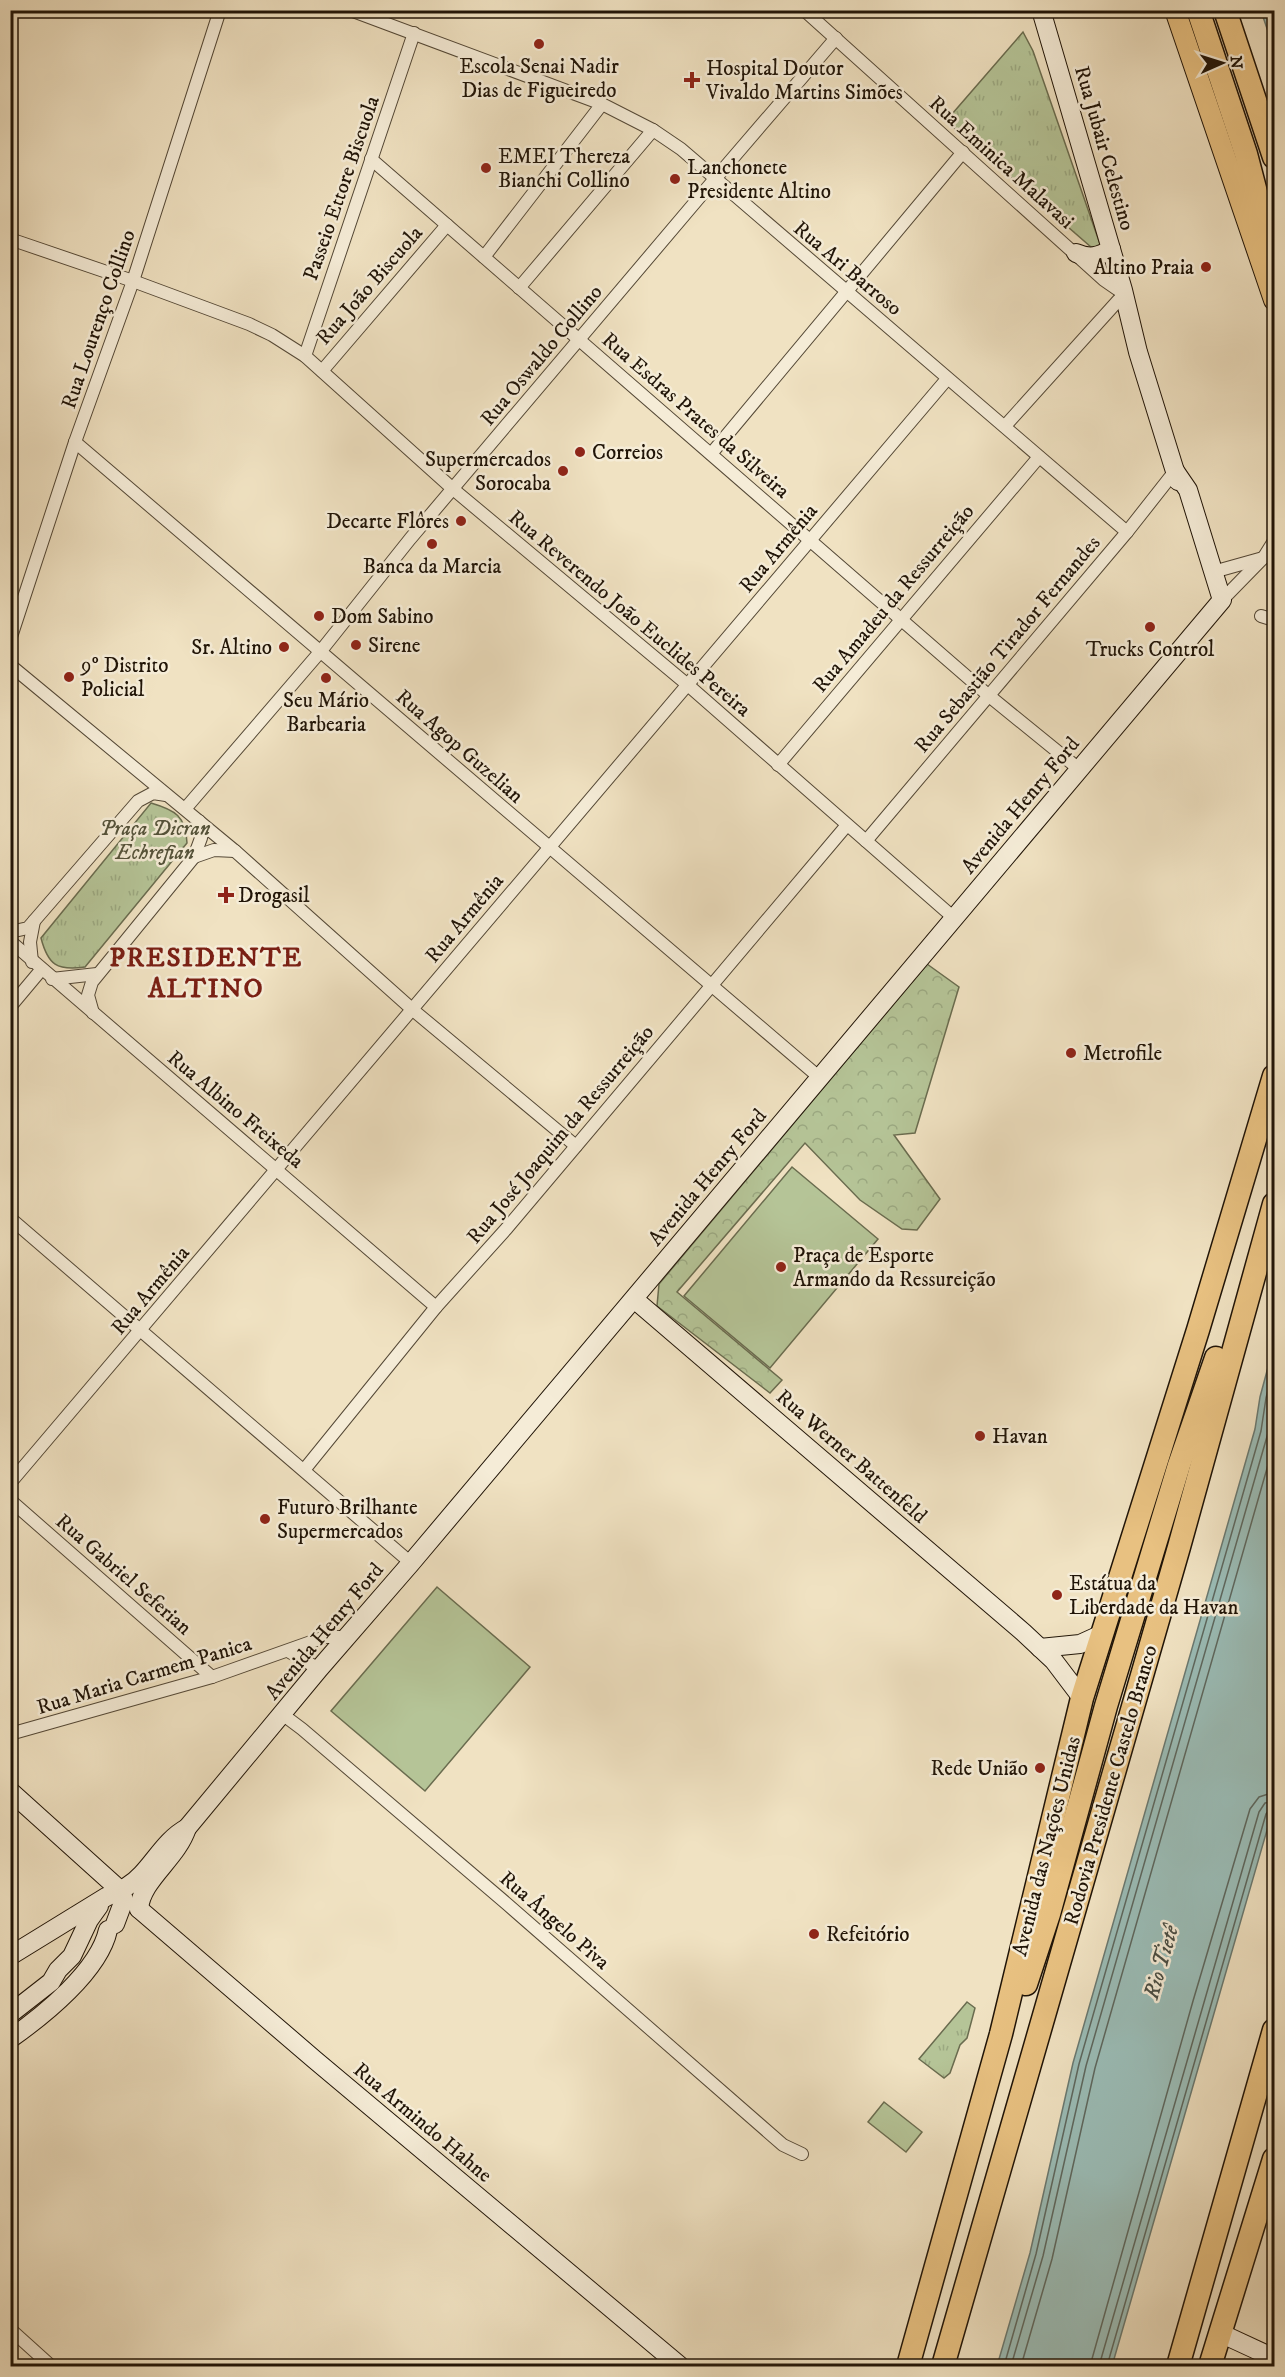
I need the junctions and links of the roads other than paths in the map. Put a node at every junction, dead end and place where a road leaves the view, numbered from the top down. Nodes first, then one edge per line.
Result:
1 (220, 10) edge
2 (350, 10) edge
3 (804, 10) edge
4 (1041, 10) edge
5 (1175, 10) edge
6 (1198, 10) edge
7 (1225, 10) edge
8 (414, 33) junction
9 (836, 38) junction
10 (602, 104) junction
11 (652, 130) junction
12 (963, 152) junction
13 (1275, 157) edge
14 (371, 159) junction
15 (714, 180) junction
16 (447, 225) junction
17 (10, 239) edge
18 (1111, 249) junction
19 (1076, 253) junction
20 (484, 257) junction
21 (1275, 261) edge
22 (134, 281) junction
23 (519, 288) junction
24 (846, 291) junction
25 (1124, 292) junction
26 (1275, 300) edge
27 (580, 340) junction
28 (305, 356) junction
29 (322, 371) junction
30 (947, 379) junction
31 (1005, 426) junction
32 (75, 442) junction
33 (711, 454) junction
34 (1039, 457) junction
35 (1175, 471) junction
36 (453, 489) junction
37 (1128, 532) junction
38 (809, 540) junction
39 (1275, 541) edge
40 (1264, 557) junction
41 (1213, 572) junction
42 (1219, 605) junction
43 (1261, 616) dead end
44 (901, 619) junction
45 (1275, 620) edge
46 (10, 640) edge
47 (320, 652) junction
48 (10, 665) edge
49 (689, 686) junction
50 (988, 695) junction
51 (778, 765) junction
52 (1079, 769) junction
53 (142, 773) junction
54 (170, 797) junction
55 (138, 801) junction
56 (185, 809) junction
57 (199, 821) junction
58 (847, 825) junction
59 (866, 841) junction
60 (549, 848) junction
61 (235, 851) junction
62 (194, 857) junction
63 (954, 918) junction
64 (34, 921) junction
65 (10, 932) edge
66 (10, 941) edge
67 (37, 966) junction
68 (97, 974) junction
69 (52, 979) junction
70 (710, 987) junction
71 (10, 1007) edge
72 (413, 1010) junction
73 (93, 1013) junction
74 (1275, 1076) edge
75 (820, 1078) junction
76 (576, 1146) junction
77 (277, 1169) junction
78 (1275, 1204) edge
79 (10, 1218) edge
80 (1247, 1298) junction
81 (634, 1299) junction
82 (436, 1307) junction
83 (141, 1330) junction
84 (304, 1470) junction
85 (10, 1483) edge
86 (10, 1500) edge
87 (411, 1563) junction
88 (1102, 1634) junction
89 (347, 1637) junction
90 (1040, 1648) junction
91 (288, 1651) junction
92 (319, 1669) junction
93 (213, 1677) junction
94 (1082, 1698) junction
95 (282, 1714) junction
96 (10, 1734) edge
97 (10, 1791) edge
98 (187, 1828) junction
99 (110, 1896) junction
100 (139, 1909) junction
101 (112, 1927) junction
102 (10, 1956) edge
103 (51, 1982) junction
104 (12, 2013) edge
105 (1275, 2030) edge
106 (1001, 2034) junction
107 (10, 2039) edge
108 (802, 2154) dead end
109 (1275, 2159) edge
110 (10, 2329) edge
111 (1220, 2333) junction
112 (1275, 2358) edge
113 (51, 2367) edge
114 (680, 2367) edge
115 (908, 2367) edge
116 (943, 2367) edge
117 (1178, 2367) edge
118 (1210, 2367) edge

1 - 22 street, Rua Lourenço Collino
2 - 8 street, Rua Ari Barroso
3 - 9 street, Rua Eminica Malavasi
4 - 18 main road, Rua Jubair Celestino
5 - 26 main road
6 - 21 highway
7 - 13 highway
8 - 10 street, Rua Ari Barroso
8 - 14 street, Passeio Ettore Biscuola
9 - 12 street, Rua Eminica Malavasi
9 - 15 street, Rua Oswaldo Collino
10 - 11 street, Rua Ari Barroso
10 - 20 street
11 - 15 street, Rua Ari Barroso
11 - 23 street
12 - 19 street, Rua Eminica Malavasi
12 - 24 street
14 - 16 street, Rua Esdras Prates da Silveira
14 - 28 street, Passeio Ettore Biscuola
15 - 24 street, Rua Ari Barroso
15 - 27 street, Rua Oswaldo Collino
16 - 20 street, Rua Esdras Prates da Silveira
16 - 29 street, Rua João Biscuola
17 - 22 street, Rua Reverendo João Euclides Pereira
18 - 19 main road
18 - 25 main road, Rua Jubair Celestino
19 - 25 street, Rua Eminica Malavasi
20 - 23 street, Rua Esdras Prates da Silveira
22 - 28 street, Rua Reverendo João Euclides Pereira
22 - 32 street, Rua Lourenço Collino
23 - 27 street, Rua Esdras Prates da Silveira
24 - 30 street, Rua Ari Barroso
24 - 33 street
25 - 31 street
25 - 35 main road, Rua Jubair Celestino
27 - 33 street, Rua Esdras Prates da Silveira
27 - 36 street, Rua Oswaldo Collino
28 - 29 street, Rua Reverendo João Euclides Pereira
29 - 36 street, Rua Reverendo João Euclides Pereira
30 - 31 street, Rua Ari Barroso
30 - 38 street, Rua Armênia
31 - 34 street, Rua Ari Barroso
32 - 46 street, Rua Lourenço Collino
32 - 47 street, Rua Agop Guzelian
33 - 38 street, Rua Esdras Prates da Silveira
34 - 37 street, Rua Ari Barroso
34 - 44 street, Rua Amadeu da Ressurreição
35 - 37 street, Rua Sebastião Tirador Fernandes
35 - 41 main road, Rua Jubair Celestino
35 - 42 main road, Rua Jubair Celestino
36 - 47 street, Rua Oswaldo Collino
36 - 49 street, Rua Reverendo João Euclides Pereira
37 - 50 street, Rua Sebastião Tirador Fernandes
38 - 44 street, Rua Esdras Prates da Silveira
38 - 49 street, Rua Armênia
39 - 40 street, Avenida Henry Ford
40 - 41 street
40 - 42 street, Avenida Henry Ford
41 - 42 main road, Rua Jubair Celestino
42 - 52 main road, Avenida Henry Ford
43 - 45 street
44 - 50 street, Rua Esdras Prates da Silveira
44 - 51 street, Rua Amadeu da Ressurreição
47 - 56 street, Rua Oswaldo Collino
47 - 60 street, Rua Agop Guzelian
48 - 53 street
49 - 51 street, Rua Reverendo João Euclides Pereira
49 - 60 street, Rua Armênia
50 - 52 street, Rua Esdras Prates da Silveira
50 - 59 street, Rua Sebastião Tirador Fernandes
51 - 58 street, Rua Reverendo João Euclides Pereira
52 - 63 main road, Avenida Henry Ford
53 - 54 street
53 - 55 street
54 - 55 street
54 - 56 street
55 - 64 street
56 - 57 street
57 - 61 street
57 - 62 street
58 - 59 street, Rua Reverendo João Euclides Pereira
58 - 70 street, Rua José Joaquim da Ressurreição
59 - 63 street, Rua Reverendo João Euclides Pereira
60 - 70 street, Rua Agop Guzelian
60 - 72 street, Rua Armênia
61 - 62 street
61 - 72 street
62 - 68 street
63 - 75 main road, Avenida Henry Ford
64 - 65 street
64 - 67 street
66 - 67 street, Rua Albino Freixeda
67 - 69 street, Rua Albino Freixeda
67 - 71 street
68 - 69 street
68 - 73 street
69 - 73 street, Rua Albino Freixeda
70 - 75 street, Rua Agop Guzelian
70 - 76 street, Rua José Joaquim da Ressurreição
72 - 76 street
72 - 77 street, Rua Armênia
73 - 77 street, Rua Albino Freixeda
74 - 88 highway, Avenida das Nações Unidas
75 - 81 main road, Avenida Henry Ford
76 - 82 street, Rua José Joaquim da Ressurreição
77 - 82 street, Rua Albino Freixeda
77 - 83 street, Rua Armênia
78 - 80 highway, Rodovia Presidente Castelo Branco
79 - 83 street
80 - 106 highway
80 - 116 highway, Rodovia Presidente Castelo Branco
81 - 87 main road, Avenida Henry Ford
81 - 90 main road, Rua Werner Battenfeld
82 - 84 street, Rua José Joaquim da Ressurreição
83 - 84 street
83 - 85 street, Rua Armênia
84 - 87 street
86 - 93 street, Rua Gabriel Seferian
87 - 89 main road, Avenida Henry Ford
88 - 90 main road
88 - 94 highway, Avenida das Nações Unidas
89 - 91 street, Rua Maria Carmem Panica
89 - 92 main road, Avenida Henry Ford
90 - 94 main road, Rua Werner Battenfeld
91 - 92 street
91 - 93 street, Rua Maria Carmem Panica
92 - 95 main road, Avenida Henry Ford
93 - 96 street, Rua Maria Carmem Panica
94 - 106 highway, Avenida das Nações Unidas
95 - 98 main road, Avenida Henry Ford
95 - 108 street, Rua Ângelo Piva
97 - 99 main road
98 - 99 main road, Avenida Henry Ford
98 - 100 main road, Avenida Henry Ford
99 - 101 main road
99 - 102 main road, Avenida Henry Ford
99 - 103 main road
100 - 101 main road
100 - 114 main road, Rua Armindo Hahne
101 - 103 main road
101 - 107 main road
103 - 104 main road
105 - 117 highway
106 - 115 highway, Avenida das Nações Unidas
109 - 111 highway
110 - 113 street
111 - 112 main road
111 - 118 highway

